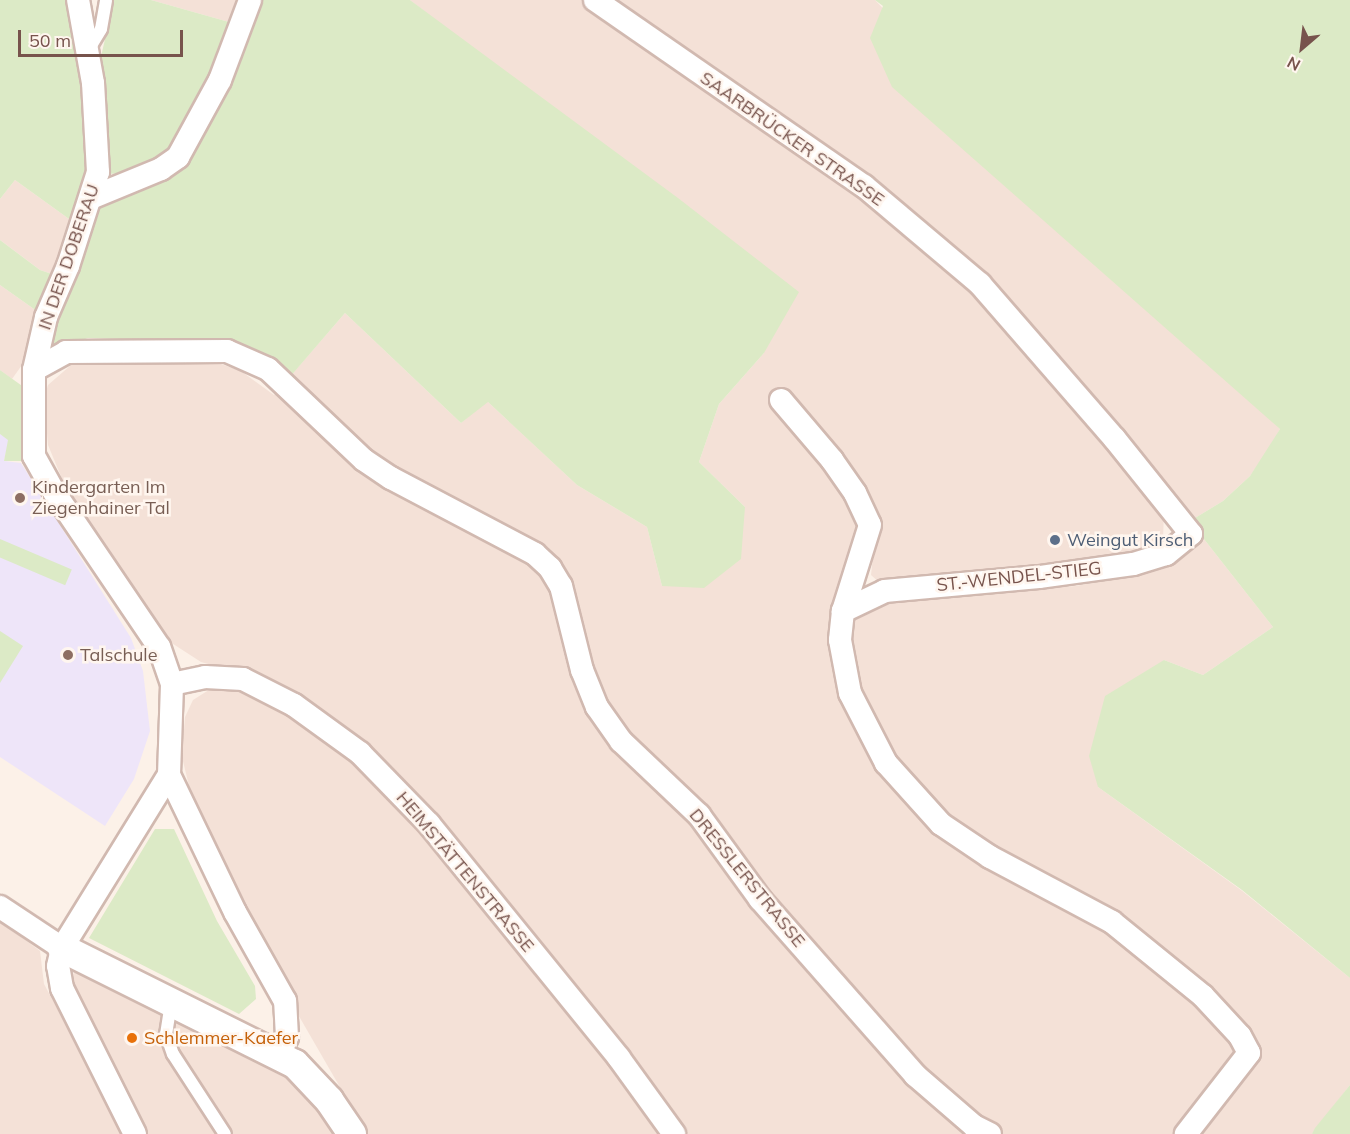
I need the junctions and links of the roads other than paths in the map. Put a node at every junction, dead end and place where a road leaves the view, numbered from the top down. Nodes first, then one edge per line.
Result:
1 (78, 0) edge
2 (106, 0) edge
3 (250, 0) edge
4 (595, 0) edge
5 (88, 50) junction
6 (93, 197) junction
7 (66, 352) joint
8 (34, 370) junction
9 (781, 400) dead end
10 (1191, 534) joint
11 (843, 611) junction
12 (172, 684) junction
13 (169, 775) junction
14 (0, 907) edge
15 (62, 948) junction
16 (171, 1002) junction
17 (279, 1056) junction
18 (135, 1134) edge
19 (225, 1134) edge
20 (352, 1134) edge
21 (674, 1134) edge
22 (990, 1134) edge
23 (1186, 1134) edge

1 - 5 street, IN DER DOBERAU
2 - 5 lane
3 - 6 street
4 - 10 street, SAARBRÜCKER STRASSE
5 - 6 street, IN DER DOBERAU
6 - 8 street, IN DER DOBERAU
7 - 8 street, IN DER DOBERAU
7 - 22 street, DRESSLERSTRASSE
8 - 12 street, IN DER DOBERAU
9 - 11 street
10 - 11 street, ST.-WENDEL-STIEG
11 - 23 street
12 - 13 street
12 - 21 street, HEIMSTÄTTENSTRASSE
13 - 15 street
13 - 17 street
14 - 15 street
15 - 16 street
15 - 18 street
16 - 17 street
16 - 19 lane
17 - 20 street

